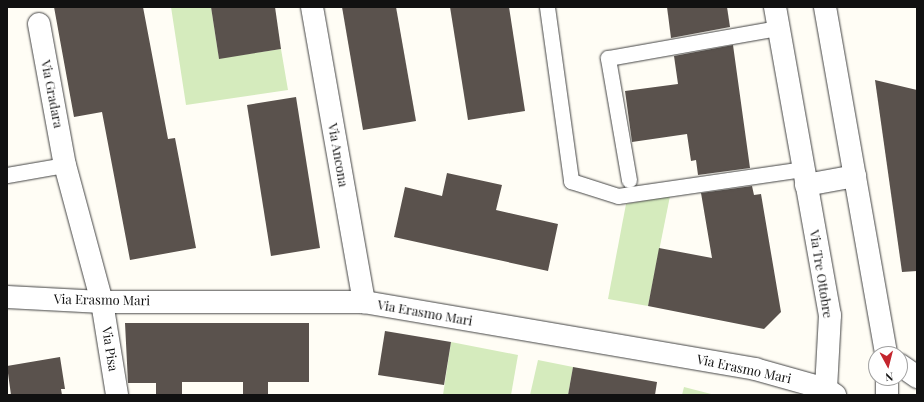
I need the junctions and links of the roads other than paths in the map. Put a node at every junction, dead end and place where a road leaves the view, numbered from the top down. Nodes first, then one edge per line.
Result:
1 (312, 7) edge
2 (547, 7) edge
3 (825, 7) edge
4 (777, 17) edge
5 (39, 24) dead end
6 (66, 164) junction
7 (7, 175) edge
8 (855, 176) junction
9 (805, 177) junction
10 (629, 180) dead end
11 (7, 297) edge
12 (102, 302) junction
13 (364, 302) junction
14 (887, 346) edge
15 (908, 371) edge
16 (917, 377) edge
17 (830, 392) edge
18 (117, 395) edge

1 - 13 street, Via Ancona
2 - 9 lane
3 - 8 street
4 - 9 street, Via Tre Ottobre
4 - 10 lane
5 - 6 street, Via Gradara
6 - 7 lane
6 - 12 street, Via Gradara
8 - 9 street
8 - 14 street
9 - 17 street, Via Tre Ottobre
11 - 12 street, Via Erasmo Mari
12 - 13 street, Via Erasmo Mari
12 - 18 street, Via Pisa
13 - 17 street, Via Erasmo Mari
15 - 16 street

